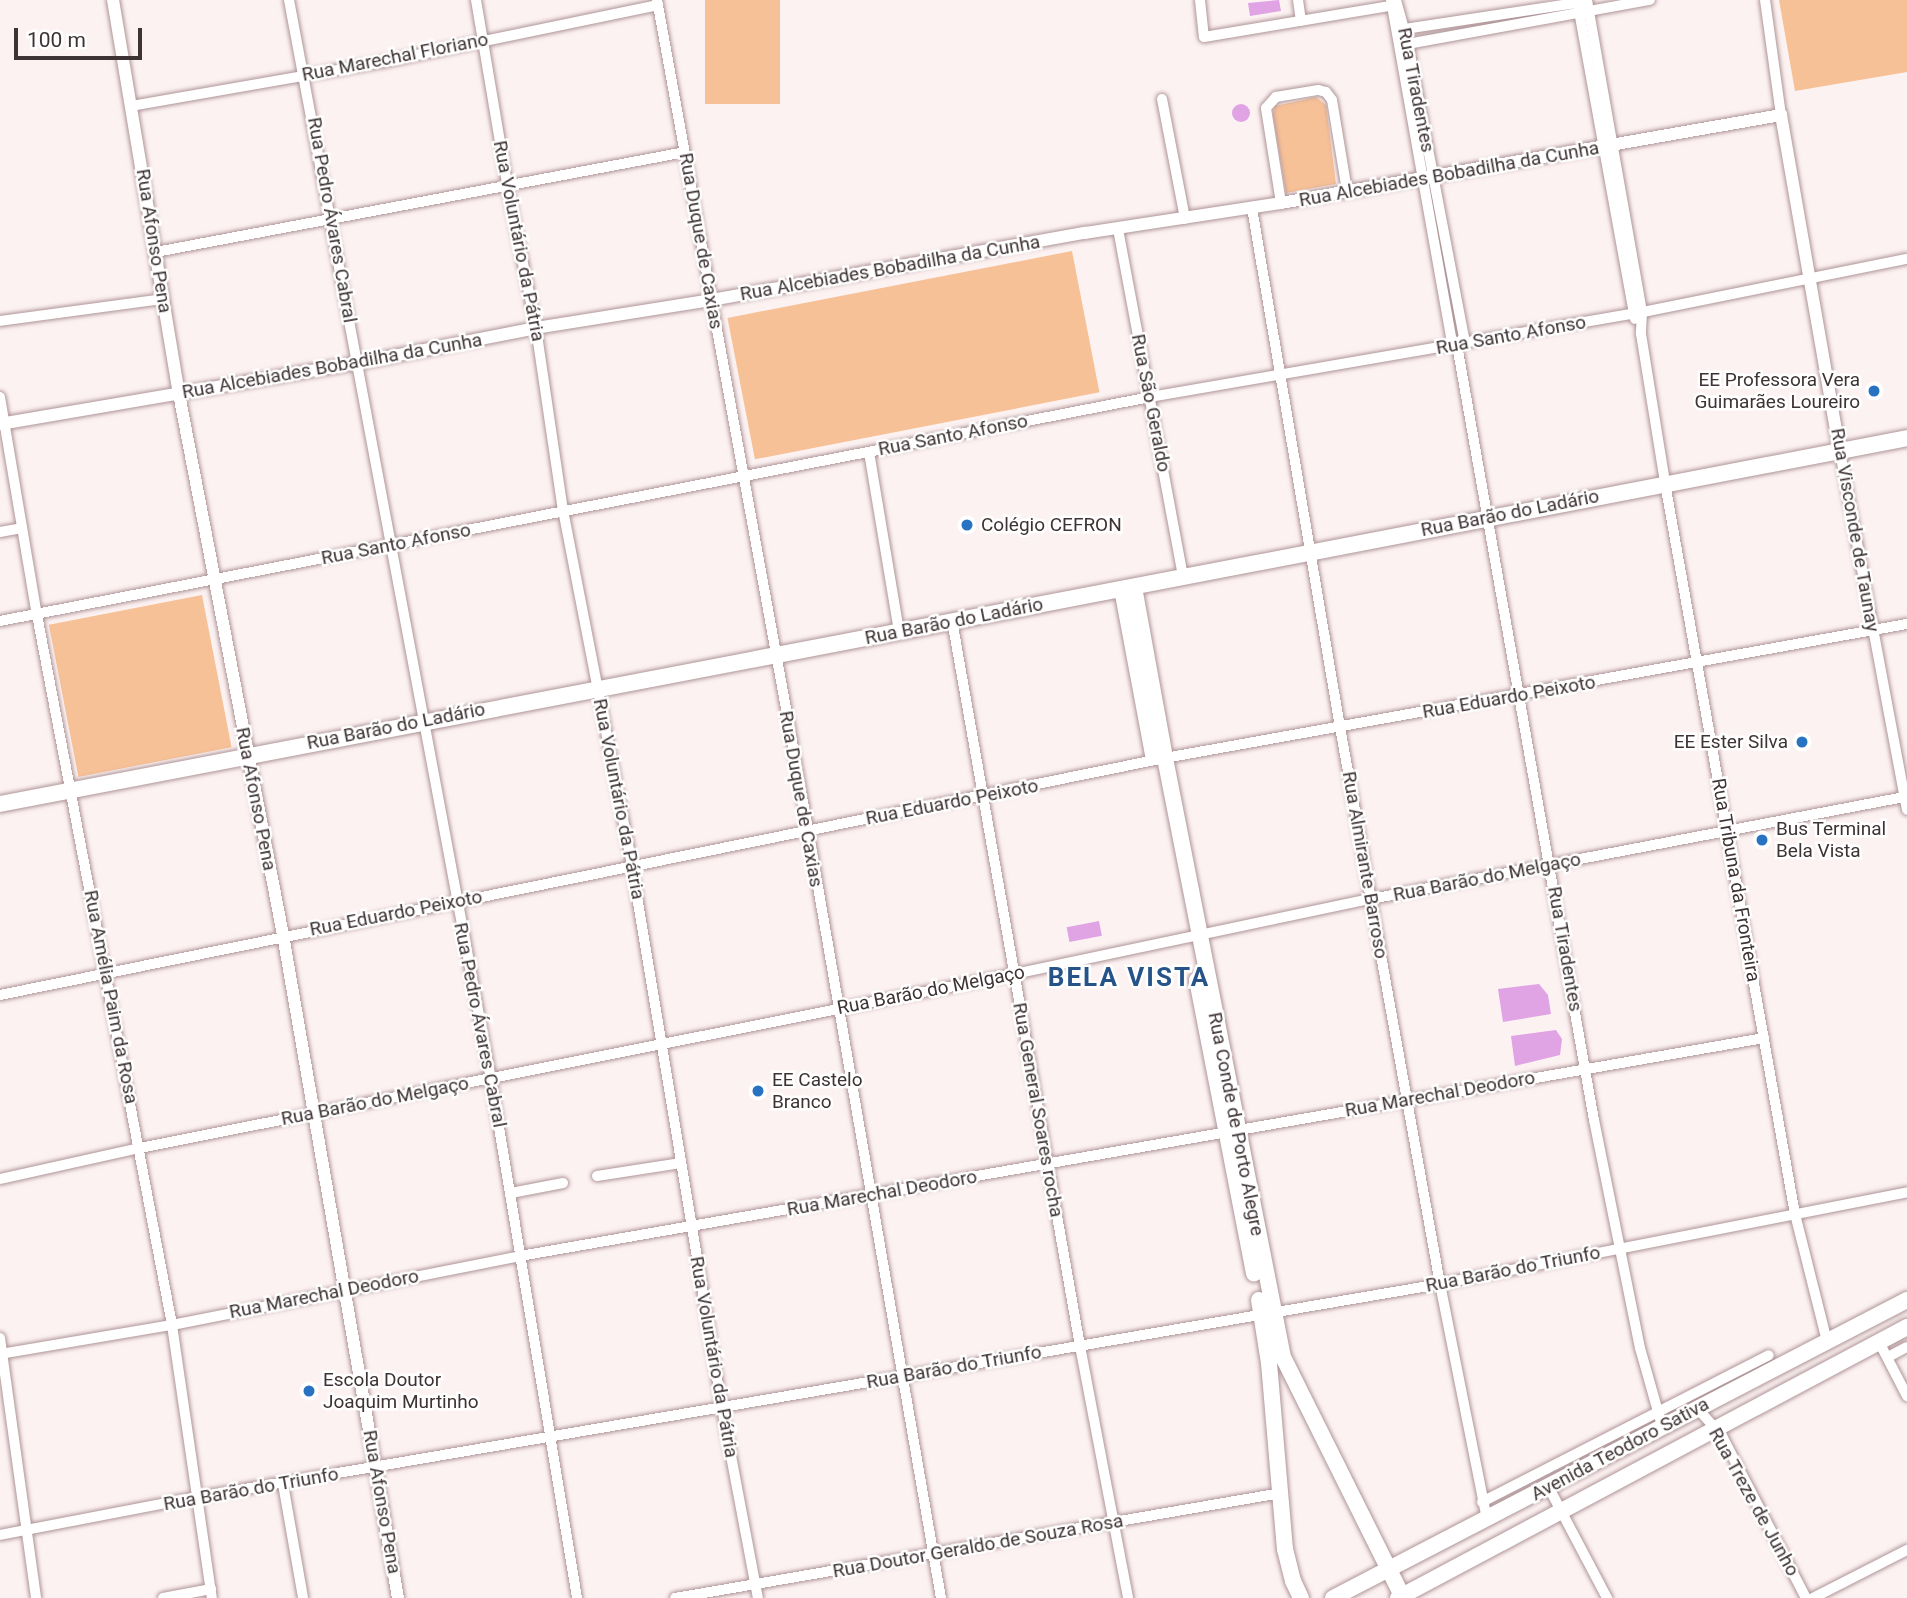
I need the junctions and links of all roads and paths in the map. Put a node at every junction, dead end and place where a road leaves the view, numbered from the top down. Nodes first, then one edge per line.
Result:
1 (113, 0) edge
2 (289, 0) edge
3 (476, 0) edge
4 (1199, 0) edge
5 (1298, 0) edge
6 (1650, 0) edge
7 (1765, 0) edge
8 (658, 2) edge
9 (1394, 2) edge
10 (1584, 4) edge
11 (1301, 21) junction
12 (1401, 30) junction
13 (483, 40) junction
14 (1404, 45) junction
15 (305, 75) junction
16 (1162, 99) dead end
17 (131, 106) junction
18 (1781, 115) junction
19 (1607, 147) junction
20 (685, 152) junction
21 (1427, 177) junction
22 (507, 184) junction
23 (1348, 191) junction
24 (1281, 203) junction
25 (1252, 208) junction
26 (331, 219) junction
27 (1185, 219) junction
28 (1118, 229) junction
29 (156, 252) junction
30 (1907, 259) edge
31 (1810, 278) junction
32 (163, 299) junction
33 (711, 300) junction
34 (1638, 313) junction
35 (0, 321) edge
36 (536, 328) junction
37 (1457, 345) junction
38 (358, 363) junction
39 (1279, 376) junction
40 (179, 394) junction
41 (0, 397) edge
42 (1150, 397) junction
43 (2, 424) edge
44 (1907, 438) edge
45 (869, 452) junction
46 (1840, 452) junction
47 (743, 478) junction
48 (1664, 483) junction
49 (563, 510) junction
50 (1486, 518) junction
51 (22, 528) junction
52 (0, 532) edge
53 (390, 544) junction
54 (1309, 552) junction
55 (1182, 576) junction
56 (214, 580) junction
57 (1128, 588) junction
58 (37, 615) junction
59 (952, 620) junction
60 (0, 621) edge
61 (1907, 624) edge
62 (1873, 630) junction
63 (899, 631) junction
64 (776, 656) junction
65 (1697, 662) junction
66 (598, 687) junction
67 (1518, 696) junction
68 (422, 722) junction
69 (1340, 727) junction
70 (248, 754) junction
71 (1159, 759) junction
72 (72, 790) junction
73 (982, 797) junction
74 (1904, 797) junction
75 (0, 804) edge
76 (1907, 810) edge
77 (808, 829) junction
78 (1727, 830) junction
79 (1550, 865) junction
80 (632, 866) junction
81 (1371, 899) junction
82 (456, 902) junction
83 (283, 935) junction
84 (1194, 936) junction
85 (105, 973) junction
86 (1014, 974) junction
87 (0, 995) edge
88 (837, 1008) junction
89 (1764, 1038) junction
90 (661, 1044) junction
91 (1586, 1068) junction
92 (491, 1079) junction
93 (1407, 1099) junction
94 (315, 1113) junction
95 (1231, 1132) junction
96 (140, 1148) junction
97 (681, 1163) junction
98 (1047, 1164) junction
99 (597, 1176) dead end
100 (0, 1180) edge
101 (563, 1183) dead end
102 (1907, 1192) edge
103 (511, 1193) junction
104 (869, 1195) junction
105 (1795, 1214) junction
106 (692, 1227) junction
107 (1621, 1247) junction
108 (520, 1256) junction
109 (1440, 1284) junction
110 (344, 1289) junction
111 (1907, 1300) edge
112 (1267, 1312) junction
113 (172, 1325) junction
114 (1907, 1327) edge
115 (0, 1338) edge
116 (1828, 1341) junction
117 (1879, 1342) junction
118 (1080, 1346) junction
119 (1907, 1347) edge
120 (2, 1353) edge
121 (1769, 1355) dead end
122 (1888, 1357) junction
123 (901, 1376) junction
124 (1907, 1396) edge
125 (722, 1408) junction
126 (1697, 1408) junction
127 (1660, 1420) junction
128 (1716, 1427) junction
129 (550, 1437) junction
130 (377, 1467) junction
131 (283, 1484) junction
132 (1548, 1486) junction
133 (1281, 1493) junction
134 (198, 1497) junction
135 (1482, 1502) junction
136 (1561, 1509) junction
137 (1487, 1520) junction
138 (1114, 1522) junction
139 (25, 1531) junction
140 (0, 1535) edge
141 (1907, 1550) edge
142 (933, 1554) junction
143 (1388, 1571) junction
144 (755, 1584) junction
145 (211, 1593) edge
146 (1401, 1597) edge
147 (36, 1598) edge
148 (163, 1598) edge
149 (303, 1598) edge
150 (398, 1598) edge
151 (577, 1598) edge
152 (676, 1598) edge
153 (758, 1598) edge
154 (941, 1598) edge
155 (1128, 1598) edge
156 (1301, 1598) edge
157 (1333, 1598) edge
158 (1607, 1598) edge
159 (1806, 1598) edge
160 (1813, 1598) edge

1 - 17 street, Rua Afonso Pena
2 - 15 street, Rua Pedro Ávares Cabral
3 - 13 street, Rua Voluntário da Pátria
4 - 11 street
5 - 11 street
6 - 10 street
7 - 18 street, Rua Visconde de Taunay
8 - 13 street, Rua Marechal Floriano
8 - 20 street, Rua Duque de Caxias
9 - 11 street
9 - 12 street, Rua Tiradentes
10 - 12 street
10 - 14 street
10 - 19 street, Rua Tribuna da Fronteira
12 - 14 street, Rua Tiradentes
13 - 15 street, Rua Marechal Floriano
13 - 22 street, Rua Voluntário da Pátria
14 - 21 street, Rua Tiradentes
15 - 17 street, Rua Marechal Floriano
15 - 26 street, Rua Pedro Ávares Cabral
16 - 27 street
17 - 29 street, Rua Afonso Pena
18 - 19 street, Rua Alcebiades Bobadilha da Cunha
18 - 31 street, Rua Visconde de Taunay
19 - 21 street, Rua Alcebiades Bobadilha da Cunha
19 - 34 street, Rua Tribuna da Fronteira
20 - 22 street
20 - 33 street, Rua Duque de Caxias
21 - 23 street, Rua Alcebiades Bobadilha da Cunha
21 - 37 street, Rua Tiradentes
22 - 26 street
22 - 36 street, Rua Voluntário da Pátria
23 - 24 street, Rua Alcebiades Bobadilha da Cunha
23 - 24 street
24 - 25 street, Rua Alcebiades Bobadilha da Cunha
25 - 27 street, Rua Alcebiades Bobadilha da Cunha
25 - 39 street, Rua Almirante Barroso
26 - 29 street
26 - 38 street, Rua Pedro Ávares Cabral
27 - 28 street, Rua Alcebiades Bobadilha da Cunha
28 - 33 street, Rua Alcebiades Bobadilha da Cunha
28 - 42 street, Rua São Geraldo
29 - 32 street, Rua Afonso Pena
30 - 31 street, Rua Santo Afonso
31 - 34 street, Rua Santo Afonso
31 - 46 street, Rua Visconde de Taunay
32 - 35 street
32 - 40 street, Rua Afonso Pena
33 - 36 street, Rua Alcebiades Bobadilha da Cunha
33 - 47 street, Rua Duque de Caxias
34 - 37 street, Rua Santo Afonso
34 - 48 street, Rua Tribuna da Fronteira
36 - 38 street, Rua Alcebiades Bobadilha da Cunha
36 - 49 street, Rua Voluntário da Pátria
37 - 39 street, Rua Santo Afonso
37 - 50 street, Rua Tiradentes
38 - 40 street, Rua Alcebiades Bobadilha da Cunha
38 - 53 street, Rua Pedro Ávares Cabral
39 - 42 street, Rua Santo Afonso
39 - 54 street, Rua Almirante Barroso
40 - 43 street, Rua Alcebiades Bobadilha da Cunha
40 - 56 street, Rua Afonso Pena
41 - 43 street, Rua Amélia Paim da Rosa
42 - 45 street, Rua Santo Afonso
42 - 55 street, Rua São Geraldo
43 - 51 street, Rua Amélia Paim da Rosa
44 - 46 main road, Rua Barão do Ladário
45 - 47 street, Rua Santo Afonso
45 - 63 street
46 - 48 main road, Rua Barão do Ladário
46 - 62 street, Rua Visconde de Taunay
47 - 49 street, Rua Santo Afonso
47 - 64 street, Rua Duque de Caxias
48 - 50 main road, Rua Barão do Ladário
48 - 65 street, Rua Tribuna da Fronteira
49 - 53 street, Rua Santo Afonso
49 - 66 street, Rua Voluntário da Pátria
50 - 54 main road, Rua Barão do Ladário
50 - 67 street, Rua Tiradentes
51 - 52 street
51 - 58 street, Rua Amélia Paim da Rosa
53 - 56 street, Rua Santo Afonso
53 - 68 street, Rua Pedro Ávares Cabral
54 - 55 main road, Rua Barão do Ladário
54 - 69 street, Rua Almirante Barroso
55 - 57 main road, Rua Barão do Ladário
56 - 58 street, Rua Santo Afonso
56 - 70 street, Rua Afonso Pena
57 - 59 main road, Rua Barão do Ladário
57 - 71 main road, Rua Conde de Porto Alegre
58 - 60 street, Rua Santo Afonso
58 - 72 street, Rua Amélia Paim da Rosa
59 - 63 main road, Rua Barão do Ladário
59 - 73 street, Rua General Soares rocha
61 - 62 street, Rua Eduardo Peixoto
62 - 65 street, Rua Eduardo Peixoto
62 - 74 street, Rua Visconde de Taunay
63 - 64 main road, Rua Barão do Ladário
64 - 66 main road, Rua Barão do Ladário
64 - 77 street, Rua Duque de Caxias
65 - 67 street, Rua Eduardo Peixoto
65 - 78 street, Rua Tribuna da Fronteira
66 - 68 main road, Rua Barão do Ladário
66 - 80 street, Rua Voluntário da Pátria
67 - 69 street, Rua Eduardo Peixoto
67 - 79 street, Rua Tiradentes
68 - 70 main road, Rua Barão do Ladário
68 - 82 street, Rua Pedro Ávares Cabral
69 - 71 street, Rua Eduardo Peixoto
69 - 81 street, Rua Almirante Barroso
70 - 72 main road, Rua Barão do Ladário
70 - 83 street, Rua Afonso Pena
71 - 73 street, Rua Eduardo Peixoto
71 - 84 main road, Rua Conde de Porto Alegre
72 - 75 main road, Rua Barão do Ladário
72 - 85 street, Rua Amélia Paim da Rosa
73 - 77 street, Rua Eduardo Peixoto
73 - 86 street, Rua General Soares rocha
74 - 76 street, Rua Visconde de Taunay
74 - 78 street, Rua Barão do Melgaço
77 - 80 street, Rua Eduardo Peixoto
77 - 88 street, Rua Duque de Caxias
78 - 79 street, Rua Barão do Melgaço
78 - 89 street, Rua Tribuna da Fronteira
79 - 81 street, Rua Barão do Melgaço
79 - 91 street, Rua Tiradentes
80 - 82 street, Rua Eduardo Peixoto
80 - 90 street, Rua Voluntário da Pátria
81 - 84 street, Rua Barão do Melgaço
81 - 93 street, Rua Almirante Barroso
82 - 83 street, Rua Eduardo Peixoto
82 - 92 street, Rua Pedro Ávares Cabral
83 - 85 street, Rua Eduardo Peixoto
83 - 94 street, Rua Afonso Pena
84 - 86 street, Rua Barão do Melgaço
84 - 95 main road, Rua Conde de Porto Alegre
85 - 87 street, Rua Eduardo Peixoto
85 - 96 street, Rua Amélia Paim da Rosa
86 - 88 street, Rua Barão do Melgaço
86 - 98 street, Rua General Soares rocha
88 - 90 street, Rua Barão do Melgaço
88 - 104 street, Rua Duque de Caxias
89 - 91 street, Rua Marechal Deodoro
89 - 105 street, Rua Tribuna da Fronteira
90 - 92 street, Rua Barão do Melgaço
90 - 97 street, Rua Voluntário da Pátria
91 - 93 street, Rua Marechal Deodoro
91 - 107 street, Rua Tiradentes
92 - 94 street, Rua Barão do Melgaço
92 - 103 street, Rua Pedro Ávares Cabral
93 - 95 street, Rua Marechal Deodoro
93 - 109 street, Rua Almirante Barroso
94 - 96 street, Rua Barão do Melgaço
94 - 110 street, Rua Afonso Pena
95 - 98 street, Rua Marechal Deodoro
95 - 112 main road, Rua Conde de Porto Alegre
96 - 100 street, Rua Barão do Melgaço
96 - 113 street, Rua Amélia Paim da Rosa
97 - 99 street
97 - 106 street, Rua Voluntário da Pátria
98 - 104 street, Rua Marechal Deodoro
98 - 118 street, Rua General Soares rocha
101 - 103 street
102 - 105 street, Rua Barão do Triunfo
103 - 108 street, Rua Pedro Ávares Cabral
104 - 106 street, Rua Marechal Deodoro
104 - 123 street, Rua Duque de Caxias
105 - 107 street, Rua Barão do Triunfo
105 - 116 street, Rua Tribuna da Fronteira
106 - 108 street, Rua Marechal Deodoro
106 - 125 street, Rua Voluntário da Pátria
107 - 109 street, Rua Barão do Triunfo
107 - 127 street, Rua Tiradentes
108 - 110 street, Rua Marechal Deodoro
108 - 129 street, Rua Pedro Ávares Cabral
109 - 112 street, Rua Barão do Triunfo
109 - 135 street, Rua Almirante Barroso
110 - 113 street, Rua Marechal Deodoro
110 - 130 street, Rua Afonso Pena
111 - 116 main road, Avenida Teodoro Sativa
112 - 118 street, Rua Barão do Triunfo
112 - 133 main road, Rua Conde de Porto Alegre
112 - 143 main road, Rua Conde de Porto Alegre
113 - 120 street, Rua Marechal Deodoro
113 - 134 street, Rua Amélia Paim da Rosa
114 - 117 main road, Avenida Teodoro Sativa
115 - 120 street
116 - 126 main road, Avenida Teodoro Sativa
117 - 122 street
117 - 128 main road, Avenida Teodoro Sativa
118 - 123 street, Rua Barão do Triunfo
118 - 138 street, Rua General Soares rocha
119 - 122 street
120 - 139 street
121 - 127 street
122 - 124 street
123 - 125 street, Rua Barão do Triunfo
123 - 142 street, Rua Duque de Caxias
125 - 129 street, Rua Barão do Triunfo
125 - 144 street, Rua Voluntário da Pátria
126 - 127 main road, Avenida Teodoro Sativa
126 - 128 street, Rua Treze de Junho
127 - 132 main road, Avenida Teodoro Sativa
127 - 135 street
128 - 136 main road, Avenida Teodoro Sativa
128 - 159 street, Rua Treze de Junho
129 - 130 street, Rua Barão do Triunfo
129 - 151 street, Rua Pedro Ávares Cabral
130 - 131 street, Rua Barão do Triunfo
130 - 150 street, Rua Afonso Pena
131 - 134 street, Rua Barão do Triunfo
131 - 149 street
132 - 136 street
132 - 137 main road, Avenida Teodoro Sativa
133 - 138 street, Rua Doutor Geraldo de Souza Rosa
133 - 156 main road, Rua Conde de Porto Alegre
134 - 139 street, Rua Barão do Triunfo
134 - 145 street, Rua Amélia Paim da Rosa
135 - 137 street, Rua Almirante Barroso
136 - 146 main road, Avenida Teodoro Sativa
136 - 158 street
137 - 143 main road, Avenida Teodoro Sativa
138 - 142 street, Rua Doutor Geraldo de Souza Rosa
138 - 155 street, Rua General Soares rocha
139 - 140 street, Rua Barão do Triunfo
139 - 147 street
141 - 160 street
142 - 144 street, Rua Doutor Geraldo de Souza Rosa
142 - 154 street, Rua Duque de Caxias
143 - 146 main road, Rua Conde de Porto Alegre
143 - 157 main road, Avenida Teodoro Sativa
144 - 152 street, Rua Doutor Geraldo de Souza Rosa
144 - 153 street, Rua Voluntário da Pátria
145 - 148 street

